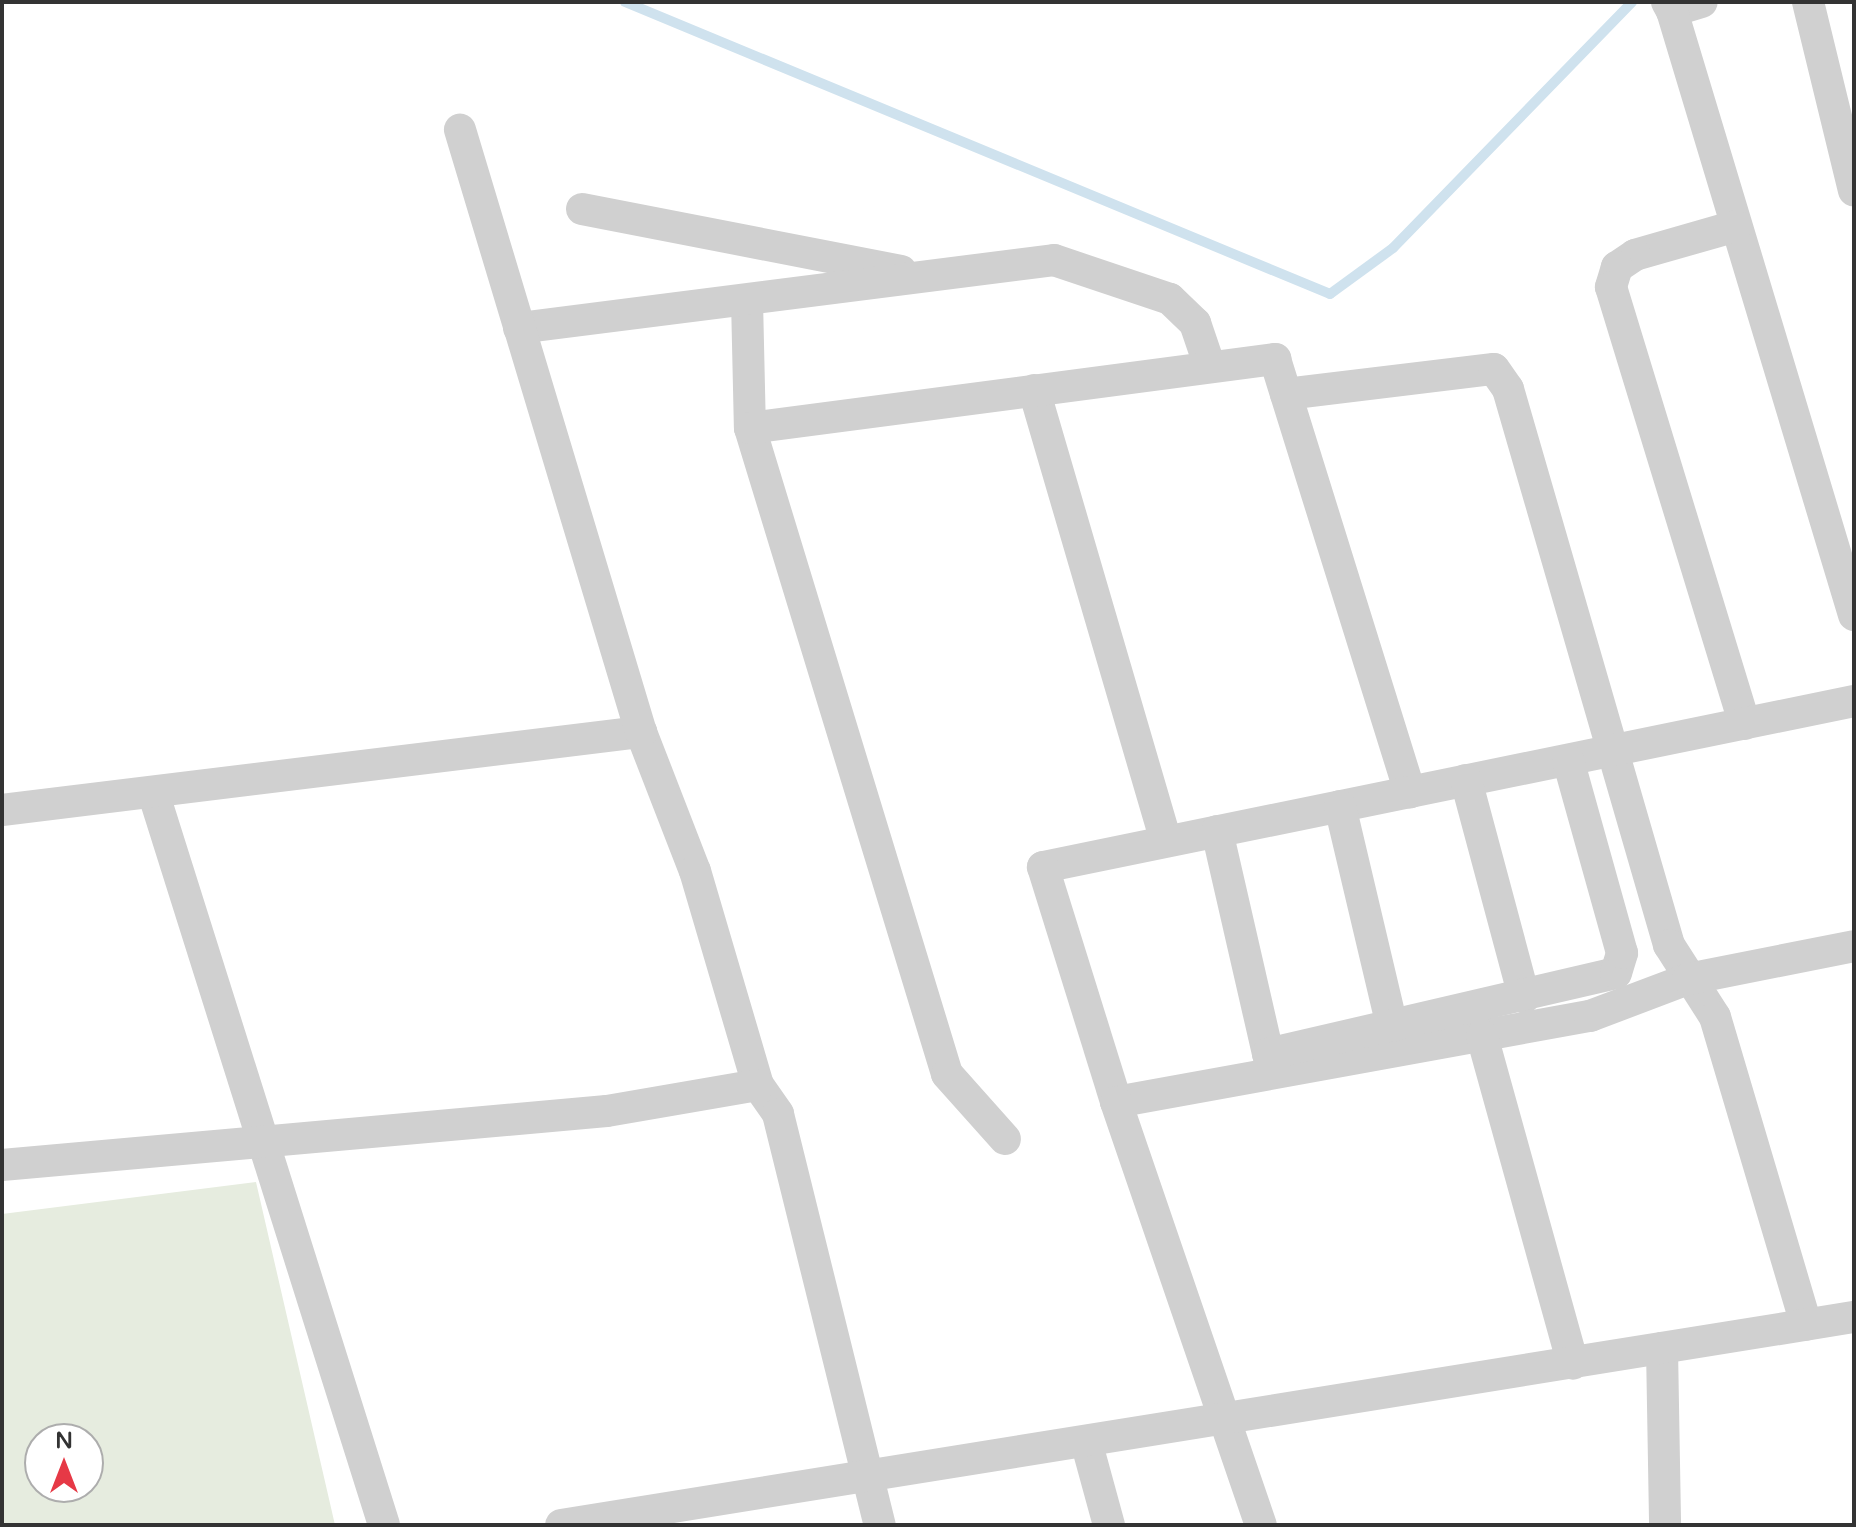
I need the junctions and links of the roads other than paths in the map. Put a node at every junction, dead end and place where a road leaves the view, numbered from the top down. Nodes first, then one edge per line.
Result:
1 (1808, 2) edge
2 (1680, 5) edge
3 (460, 130) dead end
4 (1854, 190) edge
5 (582, 209) dead end
6 (1736, 226) junction
7 (928, 277) junction
8 (747, 300) junction
9 (519, 328) junction
10 (1210, 367) junction
11 (1034, 390) junction
12 (1286, 394) junction
13 (750, 428) junction
14 (1854, 615) edge
15 (1854, 701) edge
16 (1745, 724) junction
17 (641, 732) junction
18 (1611, 751) junction
19 (1568, 760) junction
20 (1466, 780) junction
21 (1410, 792) junction
22 (154, 795) junction
23 (1340, 806) junction
24 (2, 810) edge
25 (1217, 831) junction
26 (1166, 841) junction
27 (1854, 946) edge
28 (1688, 979) junction
29 (1524, 997) junction
30 (1392, 1026) junction
31 (1482, 1036) junction
32 (758, 1085) junction
33 (1116, 1102) junction
34 (1005, 1139) dead end
35 (263, 1140) junction
36 (2, 1165) edge
37 (1854, 1317) edge
38 (1806, 1325) junction
39 (1662, 1348) junction
40 (1573, 1364) junction
41 (1224, 1418) junction
42 (1086, 1441) junction
43 (865, 1476) junction
44 (638, 1519) edge
45 (384, 1525) edge
46 (561, 1525) edge
47 (880, 1525) edge
48 (1109, 1525) edge
49 (1261, 1525) edge
50 (1665, 1525) edge

1 - 4 street
2 - 6 street
3 - 9 street
5 - 7 street
6 - 14 street
6 - 16 street
7 - 8 street
7 - 10 street
8 - 9 street
8 - 13 street
9 - 17 street
10 - 11 street
10 - 12 street
11 - 13 street
11 - 26 street
12 - 18 street
12 - 21 street
13 - 34 street
15 - 16 street
16 - 18 street
17 - 22 street
17 - 32 street
18 - 19 street
18 - 28 street
19 - 20 street
19 - 29 street
20 - 21 street
20 - 29 street
21 - 23 street
22 - 24 street
22 - 35 street
23 - 25 street
23 - 30 street
25 - 26 street
25 - 30 street
26 - 33 street
27 - 28 street
28 - 31 street
28 - 38 street
29 - 30 street
31 - 33 street
31 - 40 street
32 - 35 street
32 - 43 street
33 - 41 street
35 - 36 street
35 - 45 street
37 - 38 street
38 - 39 street
39 - 40 street
39 - 50 street
40 - 41 street
41 - 42 street
41 - 49 street
42 - 43 street
42 - 48 street
43 - 44 street
43 - 47 street
44 - 46 street

